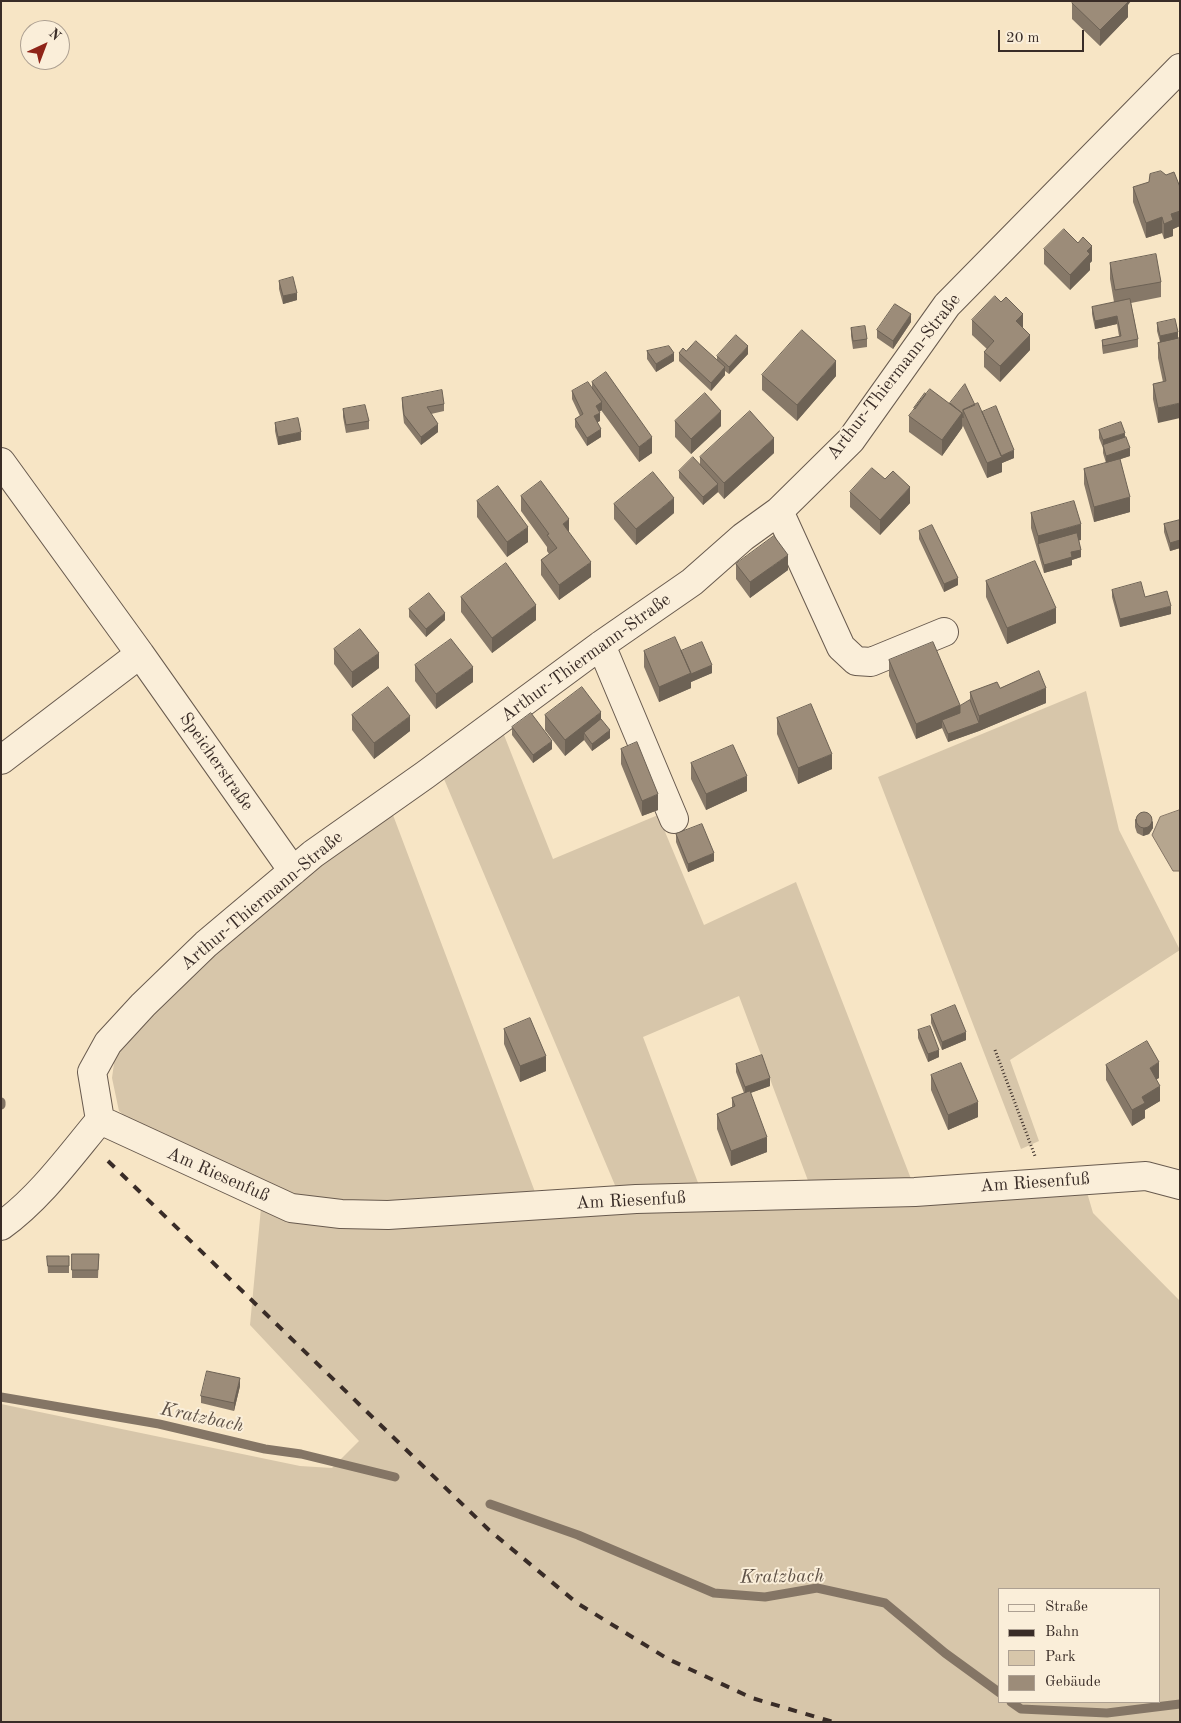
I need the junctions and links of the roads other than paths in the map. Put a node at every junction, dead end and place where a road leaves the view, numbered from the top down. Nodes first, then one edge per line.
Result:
1 (1180, 68) edge
2 (1, 462) edge
3 (779, 510) junction
4 (944, 632) dead end
5 (601, 645) junction
6 (140, 654) junction
7 (1, 760) edge
8 (674, 819) dead end
9 (293, 871) junction
10 (100, 1120) junction
11 (1180, 1185) edge
12 (1, 1226) edge

1 - 3 street, Arthur-Thiermann-Straße
2 - 6 street, Speicherstraße
3 - 4 street
3 - 5 street, Arthur-Thiermann-Straße
5 - 8 street
5 - 9 street, Arthur-Thiermann-Straße
6 - 7 street
6 - 9 street, Speicherstraße
9 - 10 street, Arthur-Thiermann-Straße
10 - 11 street, Am Riesenfuß
10 - 12 street

